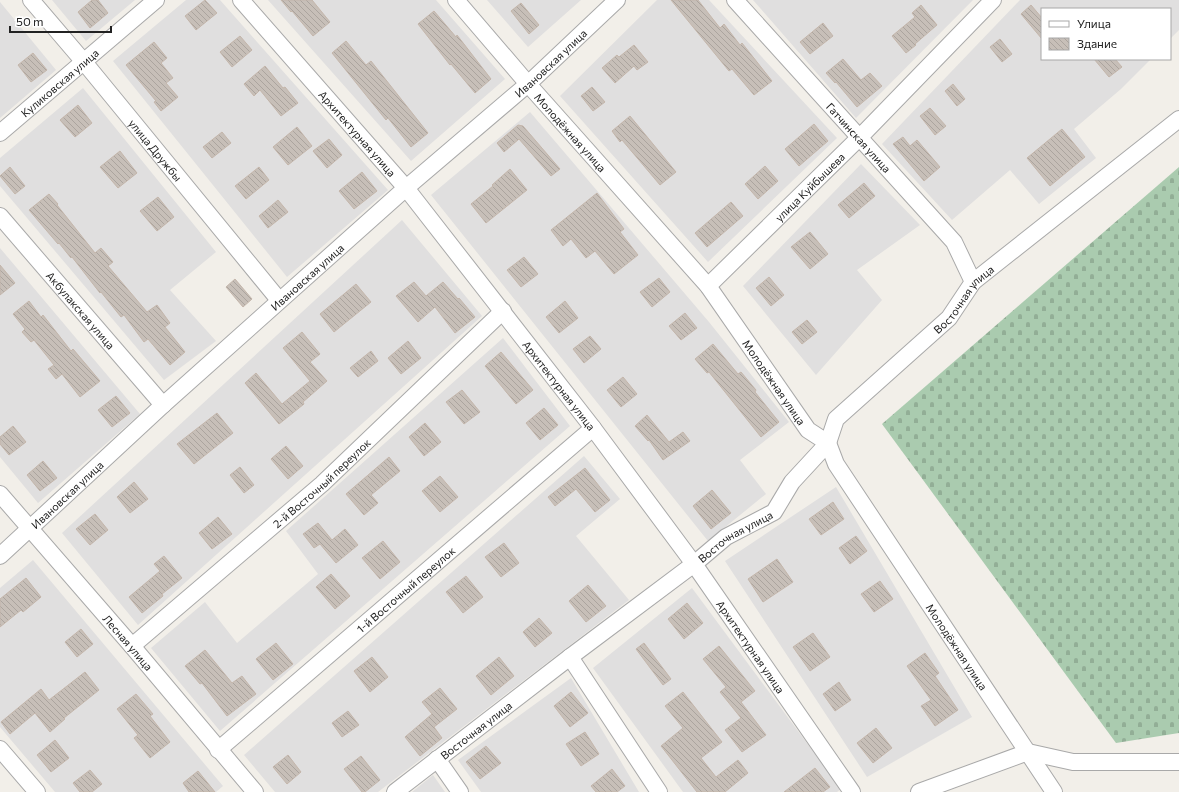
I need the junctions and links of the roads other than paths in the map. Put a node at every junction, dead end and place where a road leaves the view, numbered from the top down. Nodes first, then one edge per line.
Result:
1 (31, 0) edge
2 (156, 0) edge
3 (241, 0) edge
4 (456, 0) edge
5 (617, 0) edge
6 (735, 0) edge
7 (993, 0) edge
8 (84, 62) junction
9 (528, 84) junction
10 (1179, 119) edge
11 (0, 133) edge
12 (859, 138) junction
13 (406, 188) junction
14 (0, 216) edge
15 (973, 282) junction
16 (708, 286) junction
17 (279, 300) junction
18 (503, 311) junction
19 (163, 405) junction
20 (593, 428) junction
21 (828, 443) junction
22 (0, 494) edge
23 (30, 529) junction
24 (0, 556) edge
25 (694, 564) junction
26 (132, 646) junction
27 (570, 657) junction
28 (0, 749) edge
29 (218, 750) junction
30 (1028, 752) junction
31 (437, 759) junction
32 (1179, 762) edge
33 (37, 792) edge
34 (255, 792) edge
35 (395, 792) edge
36 (460, 792) edge
37 (659, 792) edge
38 (852, 792) edge
39 (919, 792) edge
40 (1054, 792) edge

1 - 8 street, улица Дружбы
2 - 8 street, Куликовская улица
3 - 13 street, Архитектурная улица
4 - 9 street, Молодёжная улица
5 - 9 street, Ивановская улица
6 - 12 street, Гатчинская улица
7 - 12 street, улица Куйбышева
8 - 11 street, Куликовская улица
8 - 17 street, улица Дружбы
9 - 13 street, Ивановская улица
9 - 16 street, Молодёжная улица
10 - 15 street, Восточная улица
12 - 15 street, Гатчинская улица
12 - 16 street, улица Куйбышева
13 - 17 street, Ивановская улица
13 - 18 street, Архитектурная улица
14 - 19 street, Акбулакская улица
15 - 21 street, Восточная улица
16 - 21 street, Молодёжная улица
17 - 19 street, Ивановская улица
18 - 20 street, Архитектурная улица
18 - 26 street, 2-й Восточный переулок
19 - 23 street, Ивановская улица
20 - 25 street, Архитектурная улица
20 - 29 street, 1-й Восточный переулок
21 - 25 street, Восточная улица
21 - 30 street, Молодёжная улица
22 - 23 street, Лесная улица
23 - 24 street, Ивановская улица
23 - 26 street, Лесная улица
25 - 27 street, Восточная улица
25 - 38 street, Архитектурная улица
26 - 29 street, Лесная улица
27 - 31 street, Восточная улица
27 - 37 street
28 - 33 street
29 - 34 street, Лесная улица
30 - 32 street
30 - 39 street
30 - 40 street, Молодёжная улица
31 - 35 street, Восточная улица
31 - 36 street

